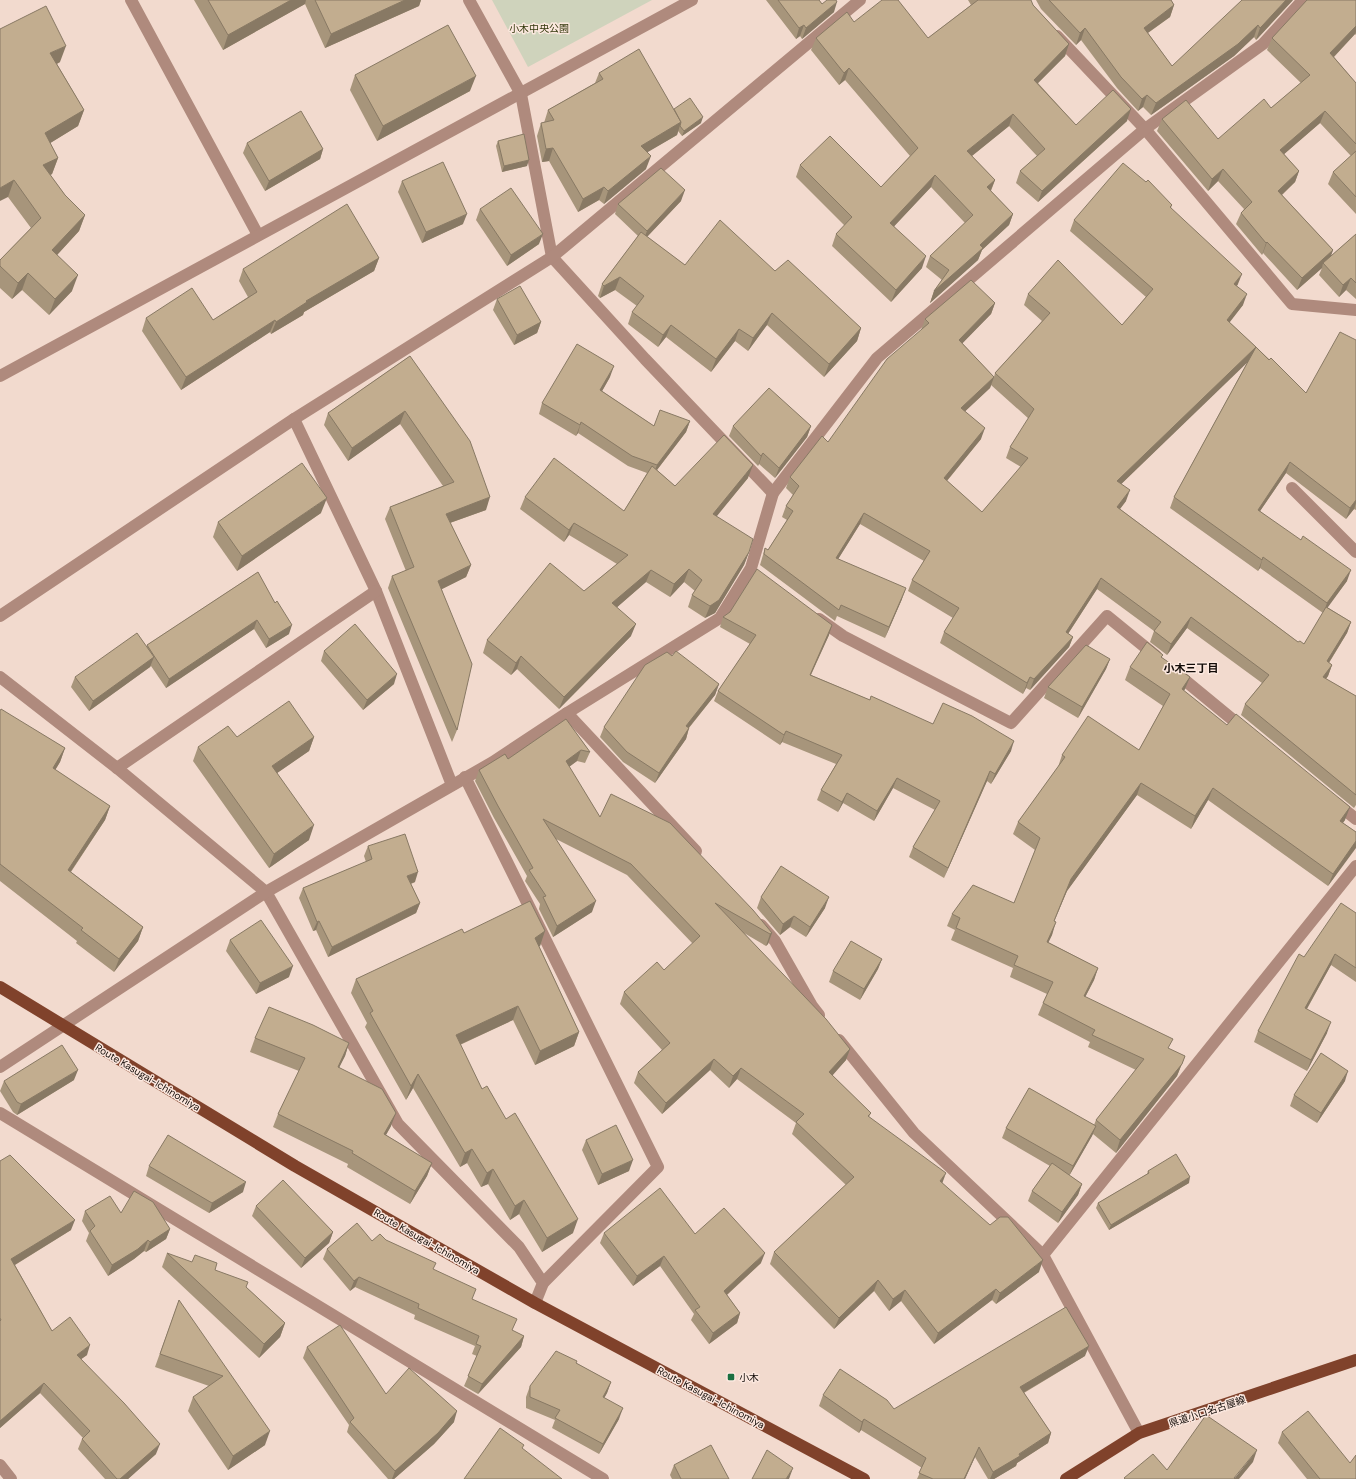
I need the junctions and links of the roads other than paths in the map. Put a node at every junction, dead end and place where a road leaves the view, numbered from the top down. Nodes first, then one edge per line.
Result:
1 (130, 0) edge
2 (469, 0) edge
3 (692, 0) edge
4 (860, 0) edge
5 (1303, 0) edge
6 (1046, 25) edge
7 (521, 94) junction
8 (1145, 129) junction
9 (258, 235) junction
10 (552, 257) junction
11 (1356, 310) edge
12 (0, 376) edge
13 (294, 419) junction
14 (1292, 488) dead end
15 (773, 493) junction
16 (1356, 552) edge
17 (751, 568) junction
18 (763, 577) edge
19 (376, 591) junction
20 (812, 613) edge
21 (0, 616) edge
22 (0, 678) edge
23 (567, 713) junction
24 (1253, 736) edge
25 (117, 768) junction
26 (465, 777) junction
27 (452, 785) junction
28 (1326, 795) edge
29 (1356, 819) edge
30 (703, 858) edge
31 (1356, 866) edge
32 (266, 892) junction
33 (754, 916) edge
34 (0, 987) edge
35 (64, 1025) junction
36 (0, 1067) edge
37 (3, 1118) edge
38 (1043, 1255) junction
39 (543, 1283) junction
40 (535, 1303) junction
41 (1356, 1360) edge
42 (1139, 1433) junction
43 (0, 1465) edge
44 (11, 1479) edge
45 (603, 1479) edge
46 (864, 1479) edge
47 (1066, 1479) edge

1 - 9 street
2 - 7 street
3 - 7 street
4 - 10 street
5 - 8 street
6 - 8 street
7 - 9 street
7 - 10 street
8 - 11 street
8 - 15 street
9 - 12 street
10 - 13 street
10 - 15 street
13 - 19 street
13 - 21 street
14 - 16 street
15 - 17 street
17 - 18 street
17 - 23 street
19 - 25 street
19 - 27 street
20 - 24 street
22 - 25 street
23 - 26 street
23 - 30 street
25 - 32 street
26 - 27 street
26 - 39 street
27 - 32 street
28 - 29 street
31 - 38 street
32 - 35 street
32 - 39 street
33 - 38 street
34 - 35 main road, Route Kasugai-Ichinomiya
35 - 36 street
35 - 40 main road, Route Kasugai-Ichinomiya
37 - 45 street
38 - 42 street
39 - 40 street
40 - 46 main road, Route Kasugai-Ichinomiya
41 - 42 main road, 県道小口名古屋線
42 - 47 main road, 県道小口名古屋線
43 - 44 street

